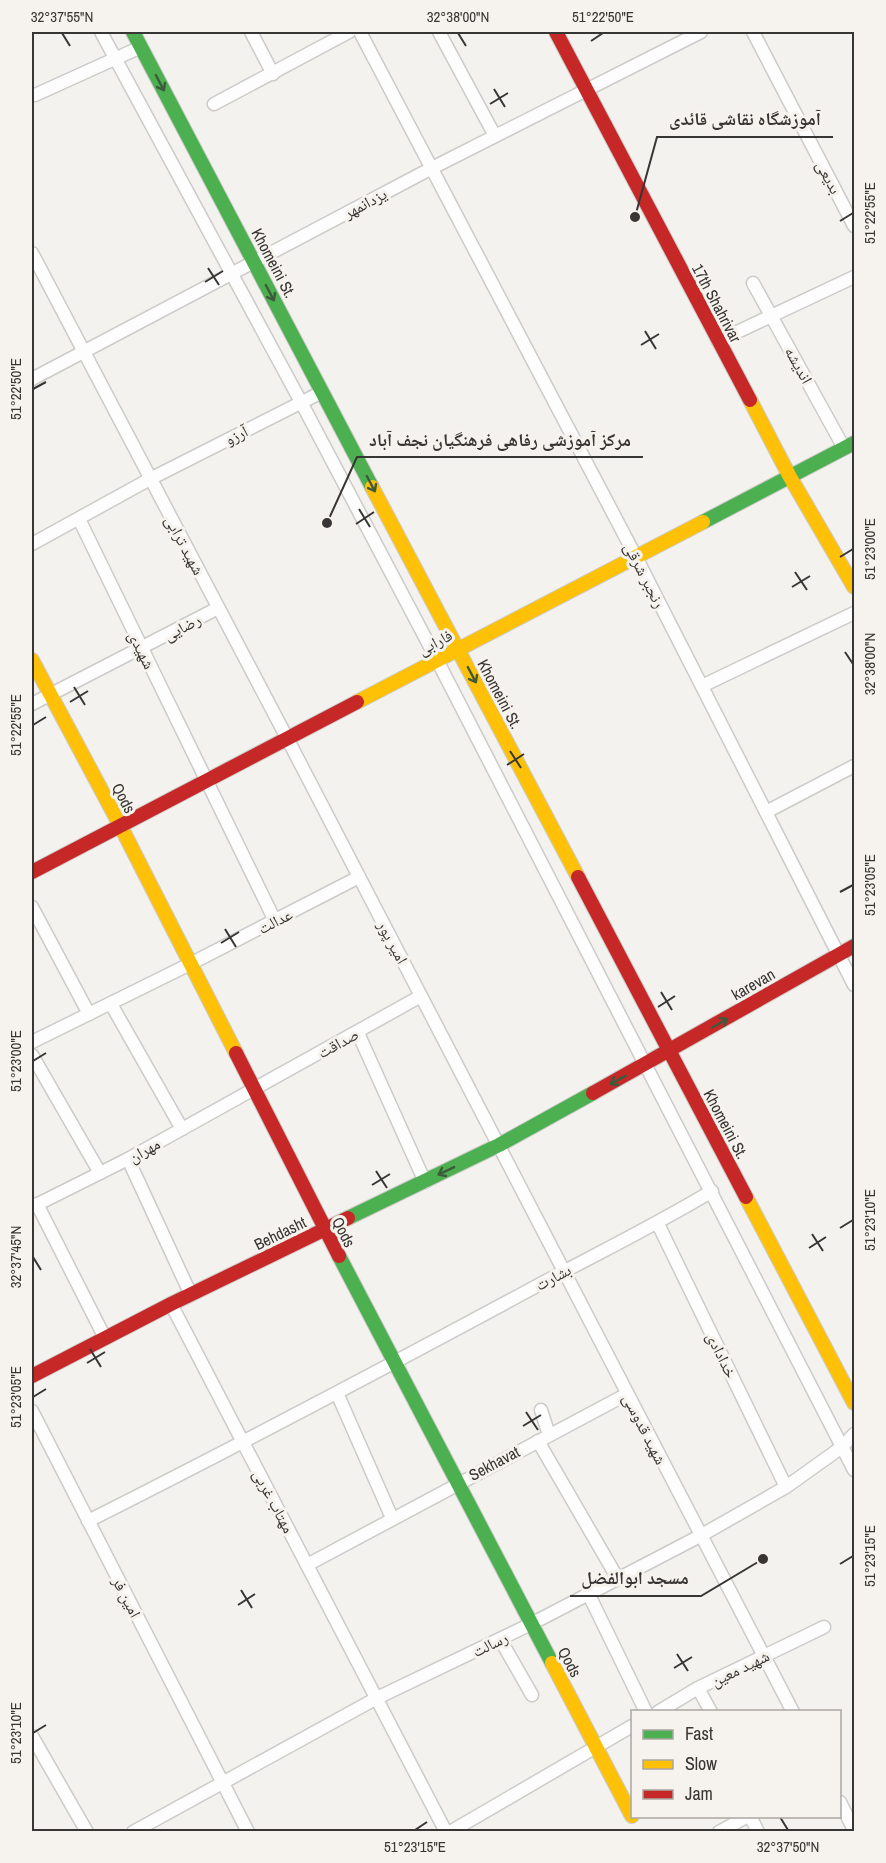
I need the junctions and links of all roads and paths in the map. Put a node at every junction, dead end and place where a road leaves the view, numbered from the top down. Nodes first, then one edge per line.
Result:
1 (101, 32) edge
2 (133, 32) edge
3 (251, 32) edge
4 (349, 32) edge
5 (360, 32) edge
6 (439, 32) edge
7 (556, 32) edge
8 (701, 32) edge
9 (753, 32) edge
10 (141, 47) junction
11 (116, 58) junction
12 (273, 74) junction
13 (585, 89) junction
14 (35, 95) dead end
15 (214, 104) dead end
16 (495, 136) junction
17 (432, 168) junction
18 (855, 226) edge
19 (32, 253) edge
20 (254, 262) junction
21 (232, 273) junction
22 (855, 277) edge
23 (753, 283) dead end
24 (772, 316) junction
25 (718, 341) junction
26 (83, 352) junction
27 (32, 379) edge
28 (322, 392) junction
29 (301, 402) junction
30 (849, 446) edge
31 (790, 477) junction
32 (150, 479) junction
33 (79, 519) junction
34 (32, 544) edge
35 (636, 556) junction
36 (855, 587) edge
37 (218, 608) junction
38 (855, 613) edge
39 (142, 648) junction
40 (458, 649) junction
41 (32, 660) edge
42 (437, 660) junction
43 (702, 686) junction
44 (50, 695) junction
45 (32, 704) edge
46 (287, 738) junction
47 (855, 766) edge
48 (206, 781) junction
49 (766, 812) junction
50 (120, 825) junction
51 (32, 872) edge
52 (359, 877) junction
53 (32, 907) edge
54 (275, 921) junction
55 (855, 946) edge
56 (839, 954) junction
57 (190, 964) junction
58 (855, 985) edge
59 (422, 996) junction
60 (111, 1004) junction
61 (89, 1014) junction
62 (358, 1033) junction
63 (32, 1042) edge
64 (669, 1052) junction
65 (32, 1055) edge
66 (647, 1064) junction
67 (254, 1089) junction
68 (182, 1129) junction
69 (499, 1145) junction
70 (128, 1159) junction
71 (100, 1173) junction
72 (425, 1182) junction
73 (712, 1191) junction
74 (34, 1206) edge
75 (657, 1224) junction
76 (325, 1230) junction
77 (564, 1271) junction
78 (191, 1295) junction
79 (171, 1304) junction
80 (105, 1338) junction
81 (394, 1363) junction
82 (32, 1376) edge
83 (337, 1393) junction
84 (627, 1394) junction
85 (855, 1403) edge
86 (541, 1410) dead end
87 (32, 1411) edge
88 (855, 1434) edge
89 (543, 1438) junction
90 (243, 1443) junction
91 (848, 1447) edge
92 (855, 1470) edge
93 (457, 1483) junction
94 (786, 1487) junction
95 (392, 1518) junction
96 (88, 1521) junction
97 (700, 1536) junction
98 (307, 1565) junction
99 (618, 1579) junction
100 (589, 1595) junction
101 (531, 1624) junction
102 (824, 1627) dead end
103 (500, 1639) junction
104 (764, 1656) junction
105 (698, 1688) junction
106 (532, 1695) dead end
107 (377, 1698) junction
108 (645, 1710) edge
109 (661, 1710) edge
110 (710, 1710) edge
111 (792, 1710) edge
112 (631, 1727) edge
113 (32, 1736) edge
114 (596, 1748) junction
115 (223, 1784) junction
116 (841, 1804) edge
117 (631, 1813) edge
118 (745, 1818) edge
119 (750, 1818) edge
120 (855, 1830) edge
121 (87, 1832) edge
122 (133, 1832) edge
123 (248, 1832) edge
124 (448, 1832) edge
125 (719, 1832) edge
126 (758, 1832) edge

1 - 11 street
2 - 10 street, Khomeini St.
3 - 12 street
4 - 12 street
5 - 17 street
6 - 16 street
7 - 13 street, 17th Shahrivar
8 - 13 street, یزدانمهر
9 - 18 street, بدیعی
10 - 11 street
10 -> 20 street, Khomeini St.
11 - 14 street
11 - 21 street
12 - 15 street
13 - 16 street, یزدانمهر
13 - 25 street, 17th Shahrivar
16 - 17 street, یزدانمهر
17 - 20 street, یزدانمهر
17 - 35 street, رنجبر شرقی
19 - 26 street, شهید ترابی
20 - 21 street, یزدانمهر
20 -> 28 street, Khomeini St.
21 - 26 street, یزدانمهر
21 - 29 street
22 - 24 street
23 - 24 street, اندیشه
24 - 25 street
24 - 30 street, اندیشه
25 - 31 street, 17th Shahrivar
26 - 27 street, یزدانمهر
26 - 32 street, شهید ترابی
28 - 29 street, آرزو
28 -> 40 street, Khomeini St.
29 - 32 street, آرزو
29 - 42 street
30 - 31 street, فارابی
31 - 35 street, فارابی
31 - 36 street, 17th Shahrivar
32 - 33 street, آرزو
32 - 37 street, شهید ترابی
33 - 34 street, آرزو
33 - 39 street, شهیدی
35 - 40 street, فارابی
35 - 43 street, رنجبر شرقی
37 - 39 street, رضایی
37 - 46 street, شهید ترابی
38 - 43 street
39 - 44 street, رضایی
39 - 48 street, شهیدی
40 - 42 street, فارابی
40 -> 64 street, Khomeini St.
41 - 44 street, Qods
42 - 46 street, فارابی
42 - 66 street
43 - 49 street, رنجبر شرقی
44 - 45 street, رضایی
44 - 50 street, Qods
46 - 48 street, فارابی
46 - 52 street, امیر پور
47 - 49 street
48 - 50 street, فارابی
48 - 54 street, شهیدی
49 - 56 street, رنجبر شرقی
50 - 51 street, فارابی
50 - 57 street, Qods
52 - 54 street, عدالت
52 - 59 street, امیر پور
53 - 61 street
54 - 57 street, عدالت
55 - 56 street, karevan
56 - 58 street, رنجبر شرقی
64 -> 56 street, karevan
57 - 60 street, عدالت
57 - 67 street, Qods
59 - 62 street, صداقت
59 - 69 street, امیر پور
60 - 61 street, عدالت
60 - 68 street
61 - 63 street, عدالت
62 - 67 street, صداقت
62 - 72 street
64 - 66 street, Behdasht
64 - 85 street, Khomeini St.
65 - 71 street
66 -> 69 street, Behdasht
66 - 73 street
67 - 68 street, مهران
67 - 76 street, Qods
68 - 70 street, مهران
69 -> 72 street, Behdasht
69 - 77 street, شهید قدوسی
70 - 71 street, مهران
70 - 78 street
71 - 74 street, مهران
72 - 76 street, Behdasht
73 - 75 street, بشارت
73 - 91 street
74 - 80 street
75 - 77 street, بشارت
75 - 94 street, خدادادی
76 - 78 street, Behdasht
76 - 81 street, Qods
77 - 81 street, بشارت
77 - 84 street, شهید قدوسی
78 - 79 street, Behdasht
79 - 80 street, Behdasht
79 - 90 street, مهتاب غربی
80 - 82 street, Behdasht
81 - 83 street, بشارت
81 - 93 street, Qods
83 - 90 street, بشارت
83 - 95 street
84 - 89 street, Sekhavat
84 - 97 street, شهید قدوسی
86 - 89 street
87 - 96 street, امین فر
88 - 91 street, رسالت
89 - 93 street, Sekhavat
89 - 99 street
90 - 96 street, بشارت
90 - 98 street, مهتاب غربی
91 - 92 street
91 - 94 street, رسالت
93 - 95 street, Sekhavat
93 - 101 street, Qods
94 - 97 street, رسالت
95 - 98 street, Sekhavat
96 - 115 street, امین فر
97 - 99 street, رسالت
97 - 104 street, شهید قدوسی
98 - 107 street, مهتاب غربی
99 - 100 street, رسالت
100 - 101 street, رسالت
100 - 108 street
101 - 103 street, رسالت
101 - 114 street, Qods
102 - 104 street, شهید معین
103 - 106 street
103 - 107 street, رسالت
104 - 105 street, شهید معین
104 - 111 street, شهید قدوسی
105 - 109 street, شهید معین
105 - 110 street
107 - 115 street, رسالت
107 - 124 street, مهتاب غربی
112 - 114 street
113 - 121 street
114 - 117 street, Qods
114 - 124 street
115 - 122 street, رسالت
115 - 123 street, امین فر
116 - 120 street
118 - 125 street
119 - 126 street

